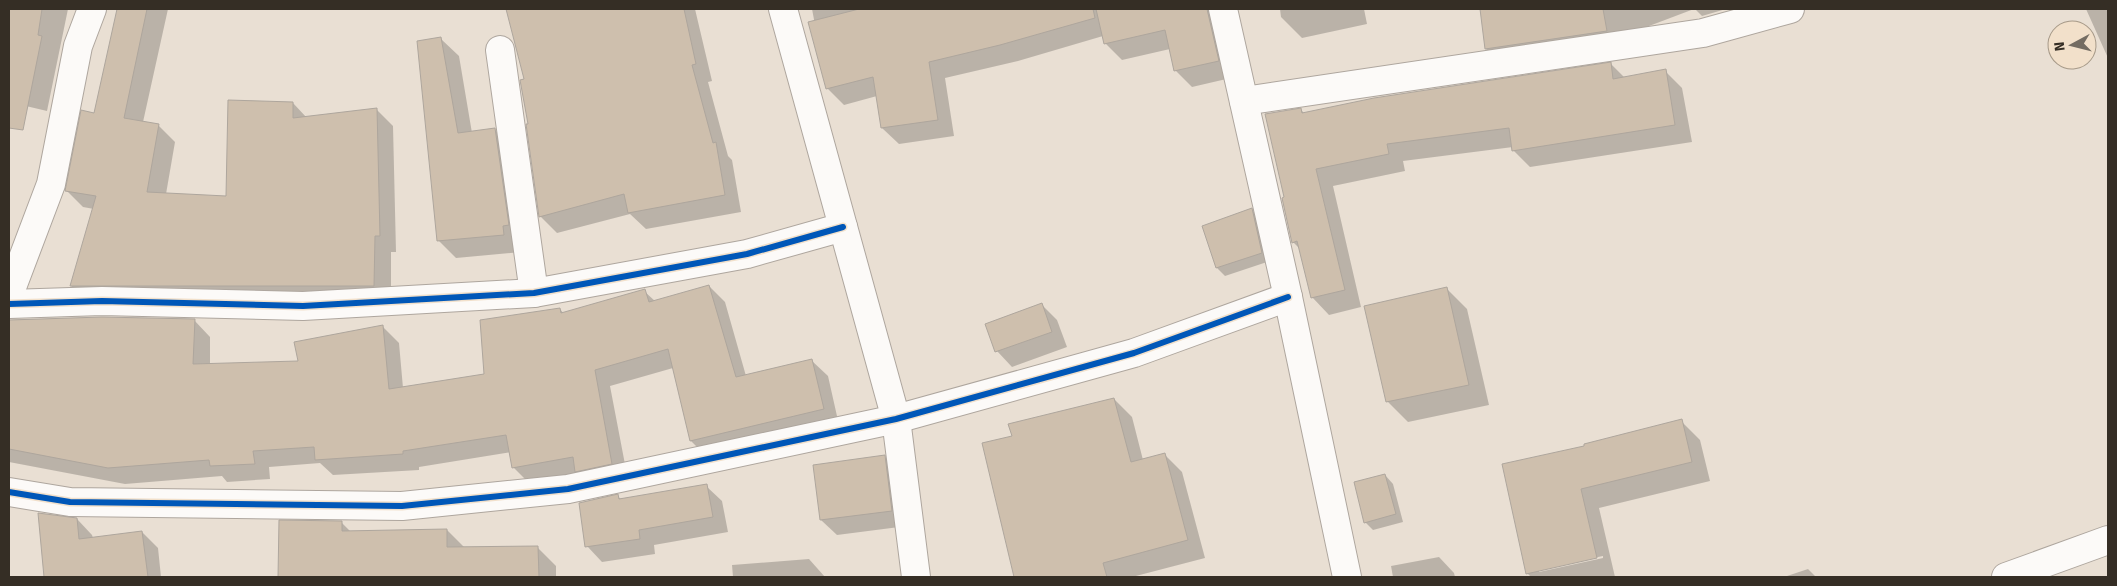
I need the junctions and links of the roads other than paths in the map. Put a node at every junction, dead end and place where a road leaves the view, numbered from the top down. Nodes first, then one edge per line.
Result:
1 (92, 9) edge
2 (783, 9) edge
3 (1223, 9) edge
4 (1790, 9) edge
5 (500, 50) dead end
6 (1244, 101) junction
7 (843, 227) junction
8 (534, 293) junction
9 (9, 295) edge
10 (1288, 297) junction
11 (9, 304) edge
12 (896, 418) junction
13 (9, 492) edge
14 (2108, 540) edge
15 (916, 577) edge
16 (1347, 577) edge
17 (2006, 577) edge

1 - 9 street
2 - 7 street
3 - 6 street
4 - 6 street
5 - 8 street
6 - 10 street
7 - 8 street
7 - 12 street
8 - 11 street
10 - 12 street
10 - 16 street
12 - 13 street
12 - 15 street
14 - 17 street

